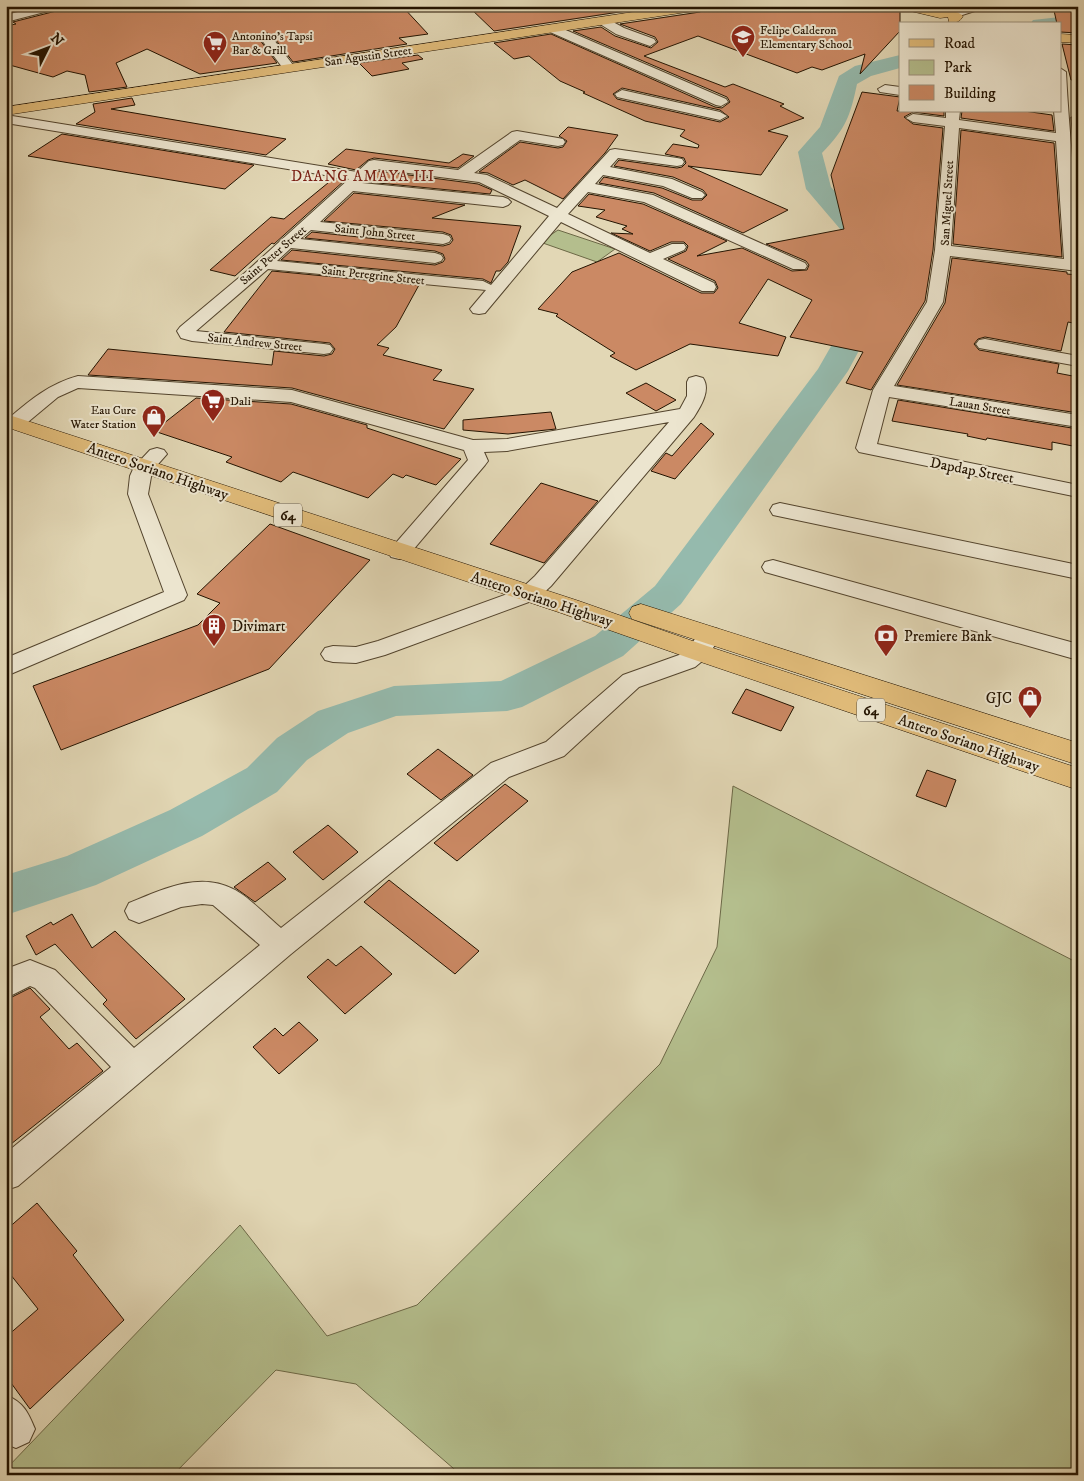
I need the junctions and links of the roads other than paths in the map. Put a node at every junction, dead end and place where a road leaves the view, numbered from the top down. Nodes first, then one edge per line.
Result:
1 (11, 6) edge
2 (56, 6) edge
3 (700, 6) edge
4 (906, 6) edge
5 (980, 6) edge
6 (6, 9) edge
7 (6, 19) edge
8 (958, 19) edge
9 (604, 21) junction
10 (554, 29) junction
11 (1062, 38) edge
12 (1078, 38) edge
13 (267, 39) dead end
14 (650, 42) dead end
15 (289, 68) junction
16 (665, 78) junction
17 (885, 89) dead end
18 (899, 91) edge
19 (6, 111) edge
20 (1054, 112) edge
21 (952, 117) edge
22 (6, 118) edge
23 (913, 118) dead end
24 (1063, 138) junction
25 (558, 142) dead end
26 (676, 162) dead end
27 (600, 170) junction
28 (460, 175) junction
29 (357, 181) junction
30 (584, 187) junction
31 (697, 195) dead end
32 (503, 202) dead end
33 (559, 214) junction
34 (308, 225) junction
35 (443, 239) dead end
36 (678, 247) dead end
37 (282, 248) junction
38 (943, 250) junction
39 (435, 258) dead end
40 (650, 259) junction
41 (799, 266) dead end
42 (1076, 266) edge
43 (258, 269) junction
44 (708, 287) dead end
45 (466, 297) dead end
46 (479, 309) dead end
47 (187, 334) joint
48 (985, 344) dead end
49 (324, 349) dead end
50 (1078, 360) edge
51 (696, 382) dead end
52 (882, 390) junction
53 (687, 413) junction
54 (14, 414) edge
55 (1078, 421) edge
56 (472, 446) junction
57 (150, 460) junction
58 (1078, 491) edge
59 (780, 510) dead end
60 (405, 545) junction
61 (773, 567) dead end
62 (1078, 572) edge
63 (536, 588) junction
64 (704, 644) junction
65 (1078, 652) edge
66 (333, 654) dead end
67 (6, 668) edge
68 (1078, 754) edge
69 (1078, 779) edge
70 (139, 911) dead end
71 (280, 946) junction
72 (6, 985) edge
73 (133, 1069) junction
74 (6, 1174) edge

1 - 6 street
2 - 7 street
3 - 9 main road, San Agustin Street
4 - 8 main road
5 - 8 street
9 - 10 main road, San Agustin Street
9 - 14 street
10 - 15 main road, San Agustin Street
10 - 16 street
11 - 12 main road
13 - 15 street
15 - 19 main road, San Agustin Street
16 - 16 street
17 - 18 street
20 - 24 street
21 - 23 street
21 - 24 street
21 - 38 street, San Miguel Street
22 - 29 street
24 - 42 street
25 - 28 street
26 - 27 street
27 - 30 street
27 - 31 street
28 - 29 street, Saint Peter Street
28 - 33 street
29 - 32 street
29 - 34 street, Saint Peter Street
30 - 33 street
30 - 41 street
33 - 40 street
33 - 46 street
34 - 35 street, Saint John Street
34 - 37 street, Saint Peter Street
36 - 40 street
37 - 39 street
37 - 43 street, Saint Peter Street
37 - 43 street, Saint Peregrine Street
38 - 42 street, San Miguel Street
38 - 52 street
40 - 44 street
43 - 45 street
43 - 47 street, Saint Peter Street
47 - 49 street, Saint Andrew Street
48 - 50 street
51 - 53 street
52 - 55 street, Lauan Street
52 - 58 street, Dapdap Street
53 - 56 street
53 - 63 street
54 - 56 street
54 - 57 main road, Antero Soriano Highway / 64
56 - 60 street
57 - 60 main road, Antero Soriano Highway / 64
57 - 67 street
59 - 62 street
60 - 63 main road, Antero Soriano Highway / 64
61 - 65 street
63 - 64 main road, Antero Soriano Highway / 64
63 - 66 street
64 - 68 main road, Antero Soriano Highway / 64
64 - 69 main road, Antero Soriano Highway / 64
64 - 71 street
70 - 71 street
71 - 73 street
72 - 73 street
73 - 74 street

